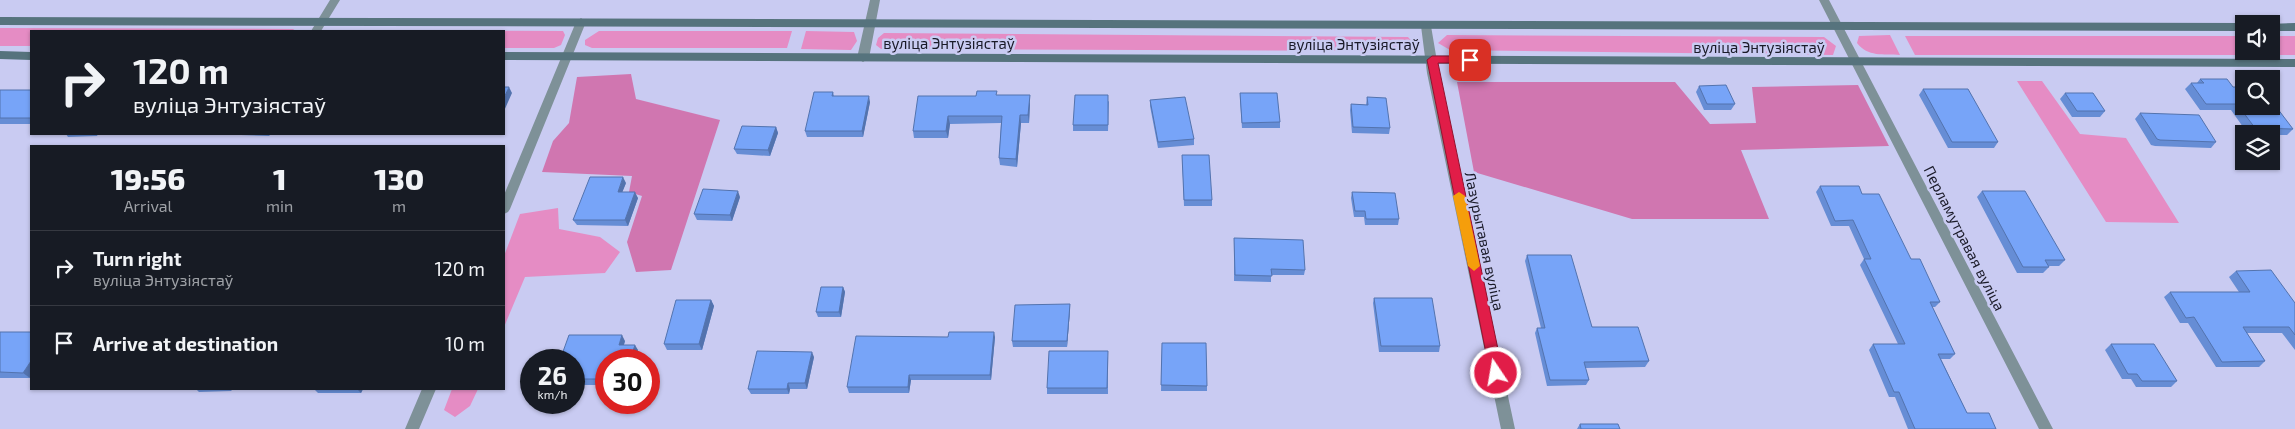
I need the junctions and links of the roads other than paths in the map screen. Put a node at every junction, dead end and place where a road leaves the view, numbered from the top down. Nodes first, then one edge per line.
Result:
1 (335, 0) edge
2 (875, 0) edge
3 (1824, 0) edge
4 (0, 21) edge
5 (322, 21) junction
6 (581, 22) junction
7 (870, 24) junction
8 (1426, 26) junction
9 (1838, 26) junction
10 (2235, 27) edge
11 (2280, 27) edge
12 (2295, 27) edge
13 (317, 30) edge
14 (0, 56) edge
15 (30, 56) edge
16 (505, 56) edge
17 (568, 56) junction
18 (863, 58) junction
19 (1432, 60) junction
20 (1855, 62) junction
21 (2295, 63) edge
22 (505, 207) edge
23 (428, 390) edge
24 (412, 429) edge
25 (1508, 429) edge
26 (2046, 429) edge

1 - 5 street
2 - 7 street
3 - 9 street, Перламутравая вуліца
4 - 5 street, вуліца Энтузіястаў
5 - 6 street, вуліца Энтузіястаў
5 - 13 street
6 - 7 street, вуліца Энтузіястаў
6 - 17 street
7 - 8 street, вуліца Энтузіястаў
7 - 18 street
8 - 9 street, вуліца Энтузіястаў
8 - 19 street, Лазурытавая вуліца
9 - 10 street, вуліца Энтузіястаў
9 - 20 street, Перламутравая вуліца
11 - 12 street
14 - 15 street
16 - 17 street, вуліца Энтузіястаў
17 - 18 street, вуліца Энтузіястаў
17 - 22 street
18 - 19 street, вуліца Энтузіястаў
19 - 20 street, вуліца Энтузіястаў
19 - 25 street, Лазурытавая вуліца
20 - 21 street, вуліца Энтузіястаў
20 - 26 street, Перламутравая вуліца
23 - 24 street

